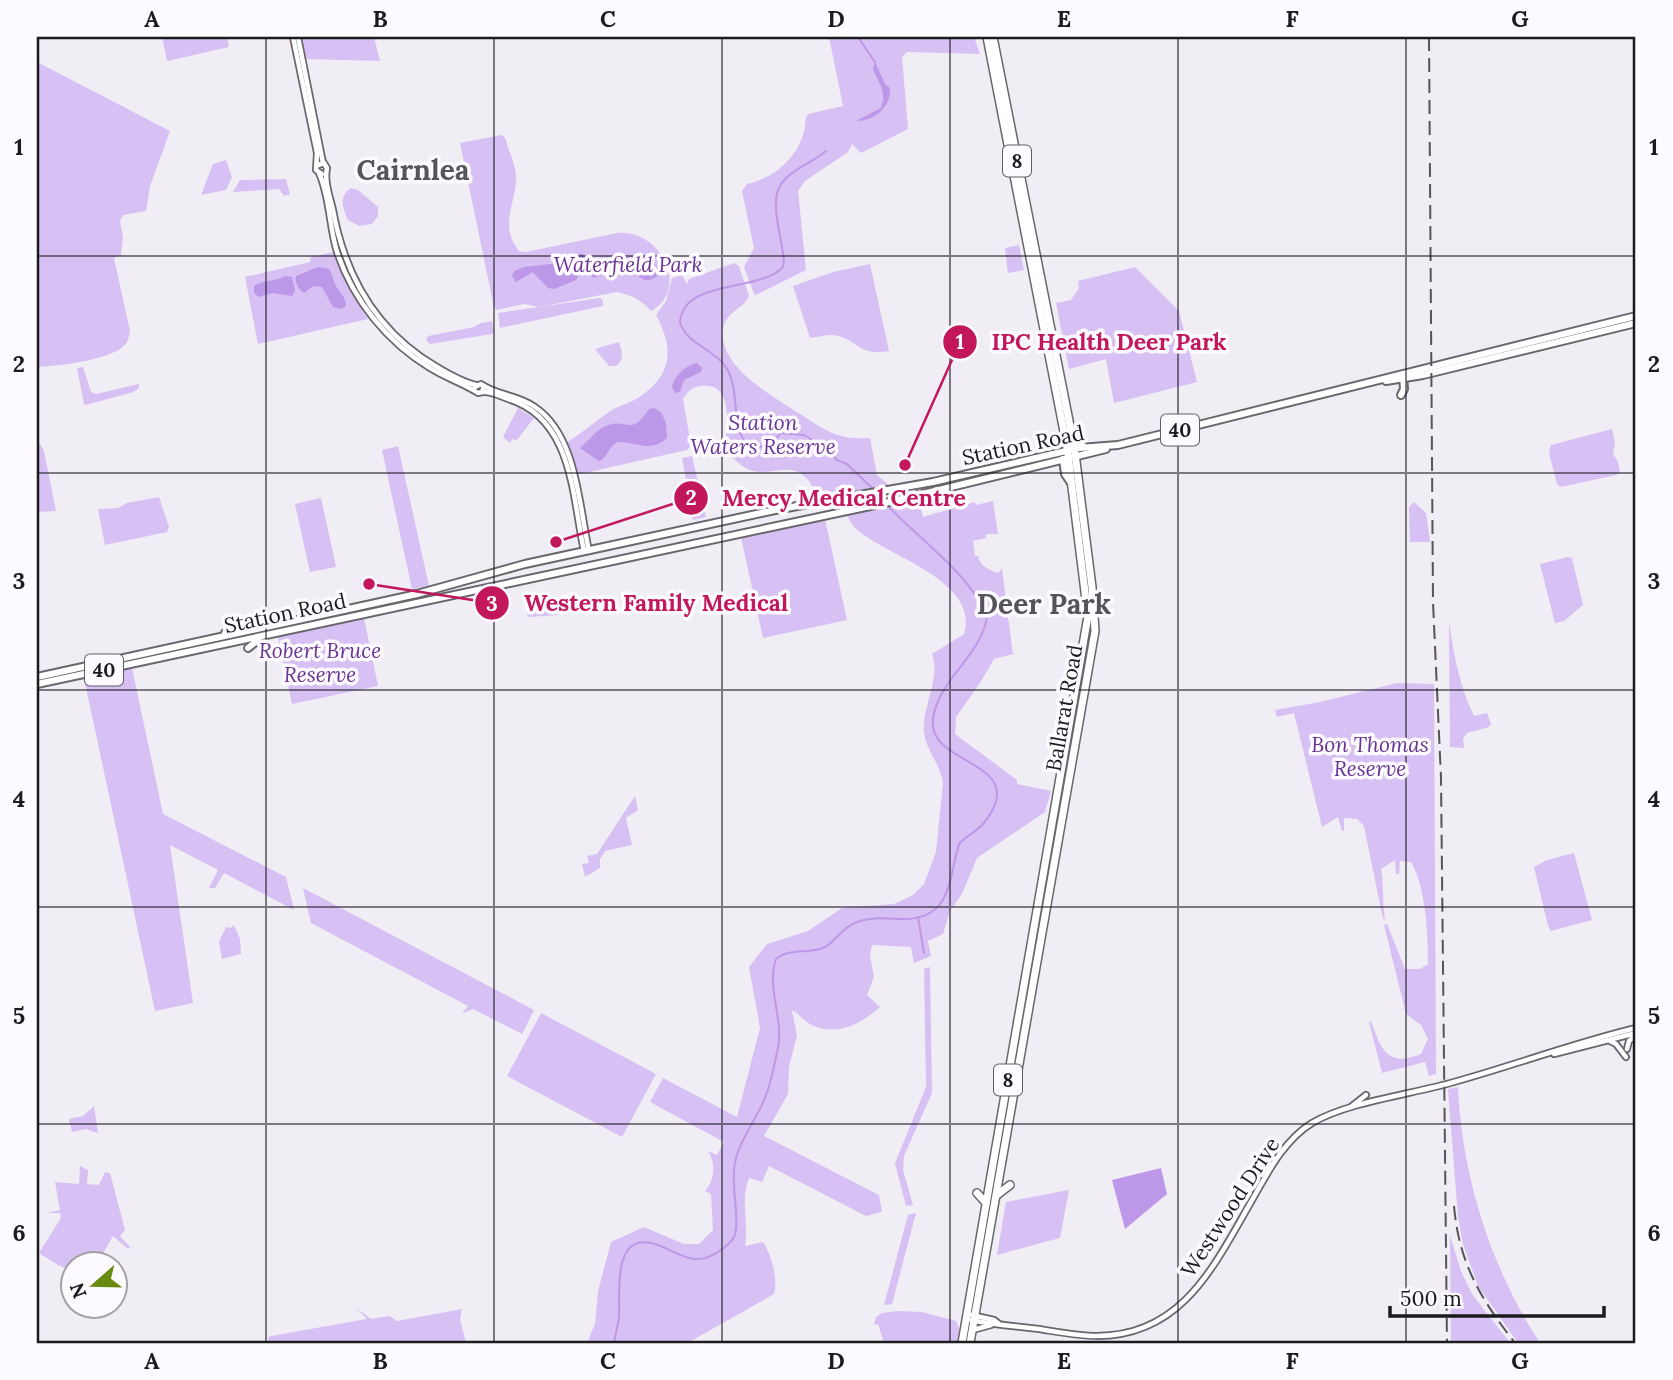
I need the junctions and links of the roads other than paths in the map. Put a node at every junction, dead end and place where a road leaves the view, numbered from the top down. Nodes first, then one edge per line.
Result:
1 (296, 37) edge
2 (987, 37) edge
3 (993, 37) edge
4 (321, 164) junction
5 (326, 172) junction
6 (319, 173) junction
7 (1029, 235) junction
8 (1032, 252) junction
9 (1636, 315) edge
10 (1636, 323) edge
11 (1481, 357) junction
12 (1403, 377) junction
13 (476, 388) junction
14 (1401, 395) dead end
15 (531, 407) junction
16 (1072, 433) junction
17 (1066, 442) junction
18 (1085, 450) junction
19 (1048, 456) junction
20 (1071, 456) junction
21 (941, 484) junction
22 (840, 498) junction
23 (843, 512) junction
24 (590, 551) junction
25 (590, 565) junction
26 (236, 624) dead end
27 (270, 634) junction
28 (217, 636) junction
29 (170, 647) junction
30 (248, 648) dead end
31 (188, 652) junction
32 (169, 656) junction
33 (37, 677) edge
34 (37, 684) edge
35 (1080, 696) junction
36 (1636, 1032) edge
37 (1609, 1040) junction
38 (1627, 1049) dead end
39 (1626, 1058) dead end
40 (1532, 1059) junction
41 (1366, 1095) dead end
42 (1342, 1111) junction
43 (1000, 1176) junction
44 (991, 1178) junction
45 (1010, 1185) dead end
46 (977, 1193) dead end
47 (997, 1196) junction
48 (986, 1203) junction
49 (973, 1318) junction
50 (995, 1324) junction
51 (973, 1330) junction
52 (962, 1343) edge
53 (970, 1343) edge

1 - 4 main road
2 - 7 highway, Ballarat Road / 8
3 - 7 highway, Ballarat Road / 8
4 - 5 main road
4 - 6 main road
5 - 6 main road
5 - 13 main road
6 - 13 main road
7 - 8 highway, Ballarat Road / 8
8 - 16 highway, Ballarat Road / 8
8 - 17 highway, Ballarat Road / 8
9 - 11 main road, 40
10 - 11 main road, 40
11 - 12 main road, Station Road / 40
12 - 14 main road
12 - 18 main road, Station Road / 40
13 - 15 main road
15 - 24 main road
15 - 24 main road
16 - 18 main road
16 - 20 highway, Ballarat Road / 8
17 - 19 main road
17 - 20 highway, Ballarat Road / 8
18 - 20 main road, Station Road / 40
18 - 20 main road
19 - 20 main road, Station Road / 40
19 - 21 main road, Station Road / 40
20 - 21 main road, Station Road / 40
20 - 35 highway, Ballarat Road / 8
20 - 35 highway, Ballarat Road / 8
21 - 22 main road, Station Road / 40
21 - 23 main road, Station Road / 40
22 - 23 main road
22 - 24 main road, Station Road / 40
23 - 25 main road, Station Road / 40
24 - 25 main road
24 - 28 main road, Station Road / 40
25 - 27 main road, Station Road / 40
26 - 28 main road
27 - 30 main road
27 - 31 main road, Station Road / 40
28 - 29 main road, Station Road / 40
29 - 32 main road
29 - 33 main road, Station Road / 40
31 - 32 main road, Station Road / 40
31 - 32 main road
32 - 34 main road, Station Road / 40
35 - 43 highway, Ballarat Road / 8
35 - 44 highway, Ballarat Road / 8
36 - 37 main road
36 - 38 main road
36 - 40 main road
37 - 39 main road
37 - 40 main road
40 - 42 main road, Westwood Drive
41 - 42 main road
42 - 50 main road, Westwood Drive
43 - 44 highway
43 - 47 highway, Ballarat Road / 8
44 - 48 highway, Ballarat Road / 8
45 - 47 highway
46 - 48 highway
47 - 49 highway, Ballarat Road / 8
48 - 49 highway, Ballarat Road / 8
49 - 50 main road, Westwood Drive
49 - 50 main road, Westwood Drive
49 - 51 highway, Ballarat Road / 8
49 - 52 highway, Ballarat Road / 8
50 - 51 main road
51 - 53 highway, Ballarat Road / 8

